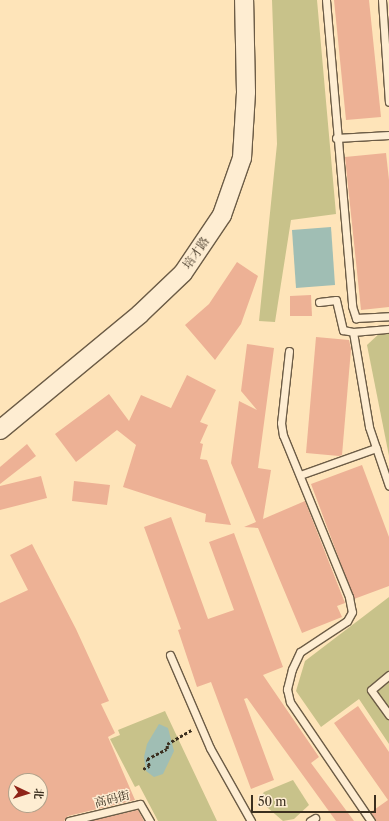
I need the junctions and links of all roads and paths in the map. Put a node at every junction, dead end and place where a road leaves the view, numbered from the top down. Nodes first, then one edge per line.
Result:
1 (244, 0) edge
2 (326, 0) edge
3 (382, 0) edge
4 (389, 102) edge
5 (389, 135) edge
6 (336, 138) junction
7 (319, 302) dead end
8 (389, 316) edge
9 (389, 329) edge
10 (353, 332) junction
11 (289, 350) dead end
12 (0, 430) edge
13 (376, 448) junction
14 (300, 475) junction
15 (389, 486) edge
16 (170, 655) dead end
17 (389, 676) edge
18 (389, 715) edge
19 (200, 725) junction
20 (143, 769) dead end
21 (69, 821) edge
22 (150, 821) edge
23 (251, 821) edge
24 (371, 821) edge

1 - 12 street, 培才路
2 - 6 lane
3 - 4 lane
5 - 6 lane
6 - 8 lane
7 - 10 lane
9 - 10 lane
10 - 13 lane
11 - 14 lane
13 - 14 lane
13 - 15 lane
14 - 24 lane
16 - 19 lane
17 - 18 lane
19 - 20 path
19 - 23 lane
21 - 22 lane, 高码街

